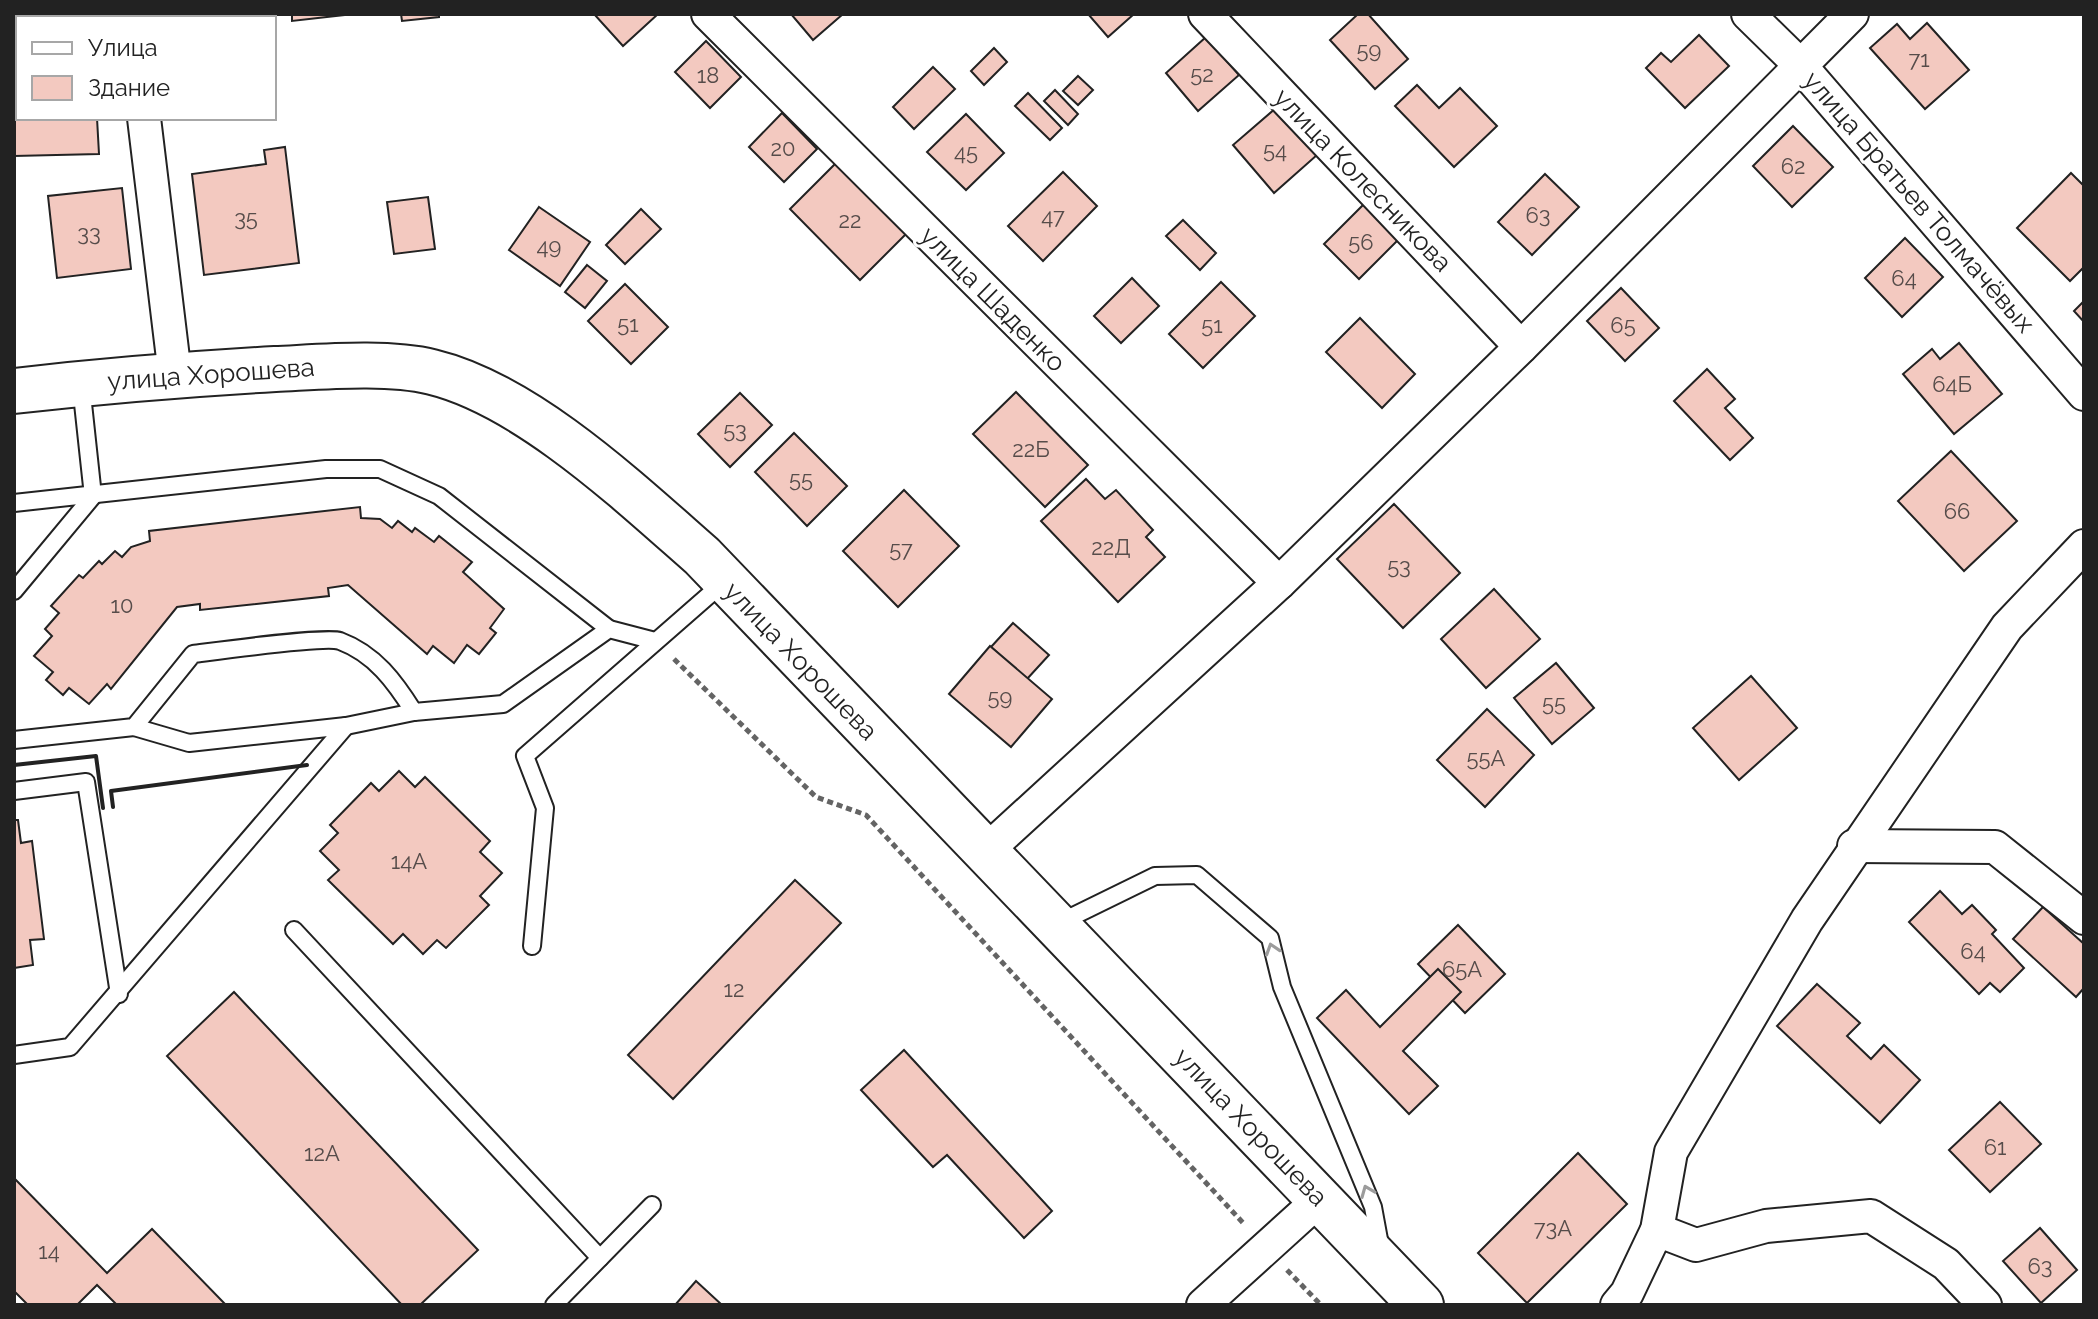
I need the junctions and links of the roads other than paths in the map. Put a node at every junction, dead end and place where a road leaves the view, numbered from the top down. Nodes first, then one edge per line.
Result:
1 (708, 14) edge
2 (1205, 14) edge
3 (1748, 14) edge
4 (1852, 14) edge
5 (1799, 64) junction
6 (144, 120) edge
7 (1521, 347) junction
8 (175, 375) junction
9 (81, 384) junction
10 (14, 391) edge
11 (2084, 394) edge
12 (93, 496) junction
13 (14, 503) edge
14 (2084, 546) edge
15 (724, 582) junction
16 (1279, 583) junction
17 (14, 591) edge
18 (609, 629) junction
19 (655, 641) junction
20 (414, 712) junction
21 (346, 726) junction
22 (134, 727) junction
23 (14, 740) edge
24 (14, 791) edge
25 (1854, 846) junction
26 (986, 851) junction
27 (2084, 918) edge
28 (1056, 924) junction
29 (294, 930) dead end
30 (532, 946) dead end
31 (119, 994) junction
32 (14, 1055) edge
33 (1320, 1199) junction
34 (652, 1205) dead end
35 (1657, 1230) junction
36 (600, 1258) junction
37 (1384, 1267) junction
38 (554, 1305) edge
39 (1203, 1305) edge
40 (1421, 1305) edge
41 (1617, 1305) edge
42 (1985, 1305) edge

1 - 16 street, улица Шаденко
2 - 7 street, улица Колесникова
3 - 5 street, улица Братьев Толмачёвых
4 - 5 street
5 - 7 street
5 - 11 street, улица Братьев Толмачёвых
6 - 8 street
7 - 16 street
8 - 9 main road, улица Хорошева
8 - 15 main road, улица Хорошева
9 - 10 main road, улица Хорошева
9 - 12 lane
12 - 13 lane
12 - 17 lane
12 - 18 lane
14 - 25 street
15 - 19 lane
15 - 26 main road, улица Хорошева
16 - 26 street
18 - 19 lane
18 - 20 lane
19 - 30 lane
20 - 21 lane
20 - 22 lane
21 - 22 lane
21 - 31 lane
22 - 23 lane
24 - 31 lane
25 - 27 street
25 - 35 street
26 - 28 main road, улица Хорошева
28 - 33 main road, улица Хорошева
37 -> 28 lane
29 - 36 lane
31 - 32 lane
33 - 37 main road, улица Хорошева
33 - 39 street
34 - 36 lane
35 - 41 street
35 - 42 street
36 - 38 lane
37 - 40 main road, улица Хорошева

